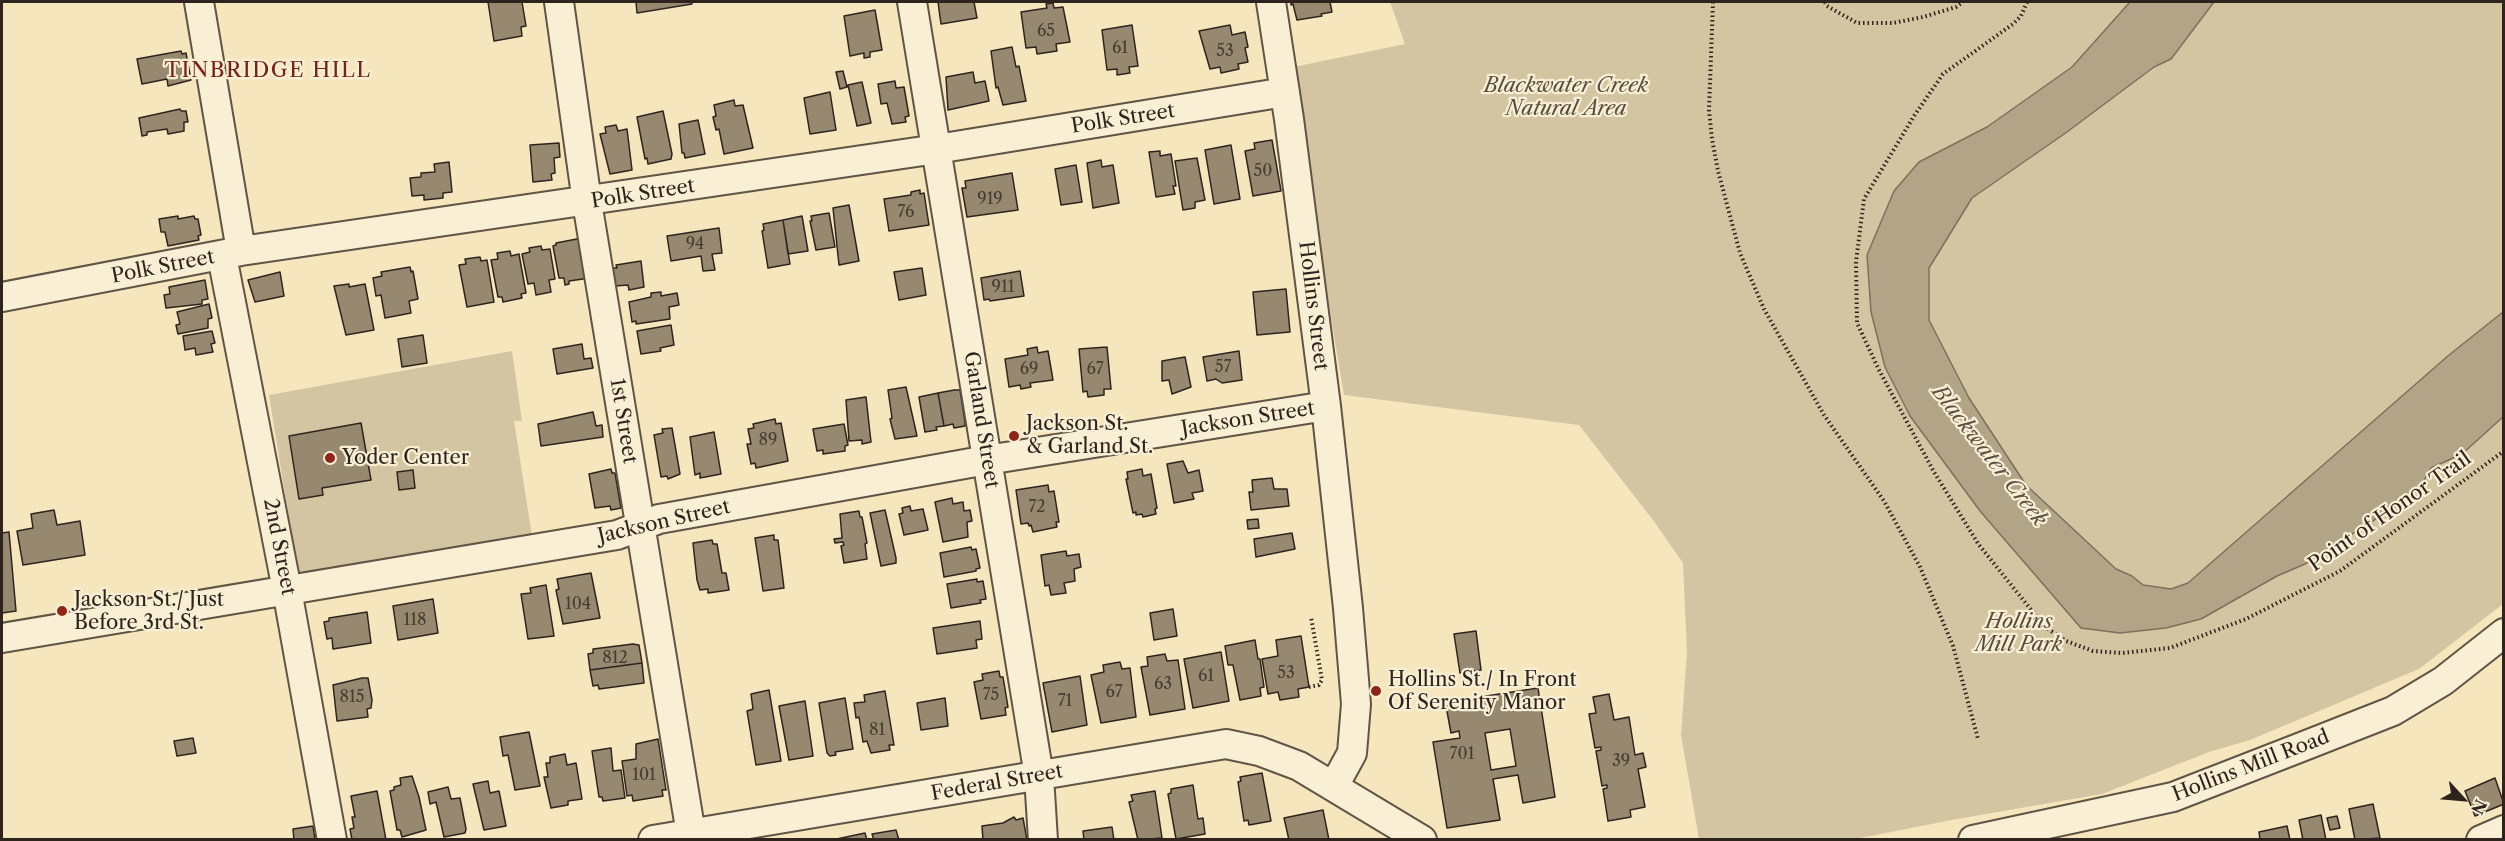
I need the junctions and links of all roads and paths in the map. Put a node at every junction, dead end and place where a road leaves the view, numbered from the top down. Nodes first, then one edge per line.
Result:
1 (199, 2) edge
2 (559, 2) edge
3 (912, 2) edge
4 (1271, 2) edge
5 (1713, 2) edge
6 (1825, 2) edge
7 (1963, 2) edge
8 (2027, 2) edge
9 (1286, 92) junction
10 (937, 149) junction
11 (587, 202) junction
12 (231, 254) junction
13 (2, 297) edge
14 (1326, 406) junction
15 (2504, 451) edge
16 (987, 460) junction
17 (640, 526) junction
18 (287, 590) junction
19 (1311, 617) dead end
20 (2504, 633) edge
21 (2, 638) edge
22 (1309, 687) dead end
23 (1978, 739) dead end
24 (1039, 776) junction
25 (1334, 786) junction
26 (2504, 830) edge
27 (692, 836) edge
28 (332, 840) edge
29 (653, 840) edge
30 (1043, 840) edge
31 (1422, 840) edge
32 (1973, 840) edge
33 (2481, 840) edge

1 - 12 street, 2nd Street
2 - 11 street, 1st Street
3 - 10 street, Garland Street
4 - 9 street, Hollins Street
5 - 23 path
6 - 7 path
8 - 15 path, Point of Honor Trail
9 - 10 street, Polk Street
9 - 14 street, Hollins Street
10 - 11 street, Polk Street
10 - 16 street, Garland Street
11 - 12 street, Polk Street
11 - 17 street, 1st Street
12 - 13 street, Polk Street
12 - 18 street, 2nd Street
14 - 16 street, Jackson Street
14 - 25 street, Hollins Street
16 - 17 street, Jackson Street
16 - 24 street, Garland Street
17 - 18 street, Jackson Street
17 - 27 street, 1st Street
18 - 21 street, Jackson Street
18 - 28 street, 2nd Street
19 - 22 path
20 - 32 street, Hollins Mill Road
24 - 25 street, Federal Street
24 - 27 street, Federal Street
24 - 30 street, Garland Street
25 - 31 street
26 - 33 street
27 - 29 street, Federal Street

